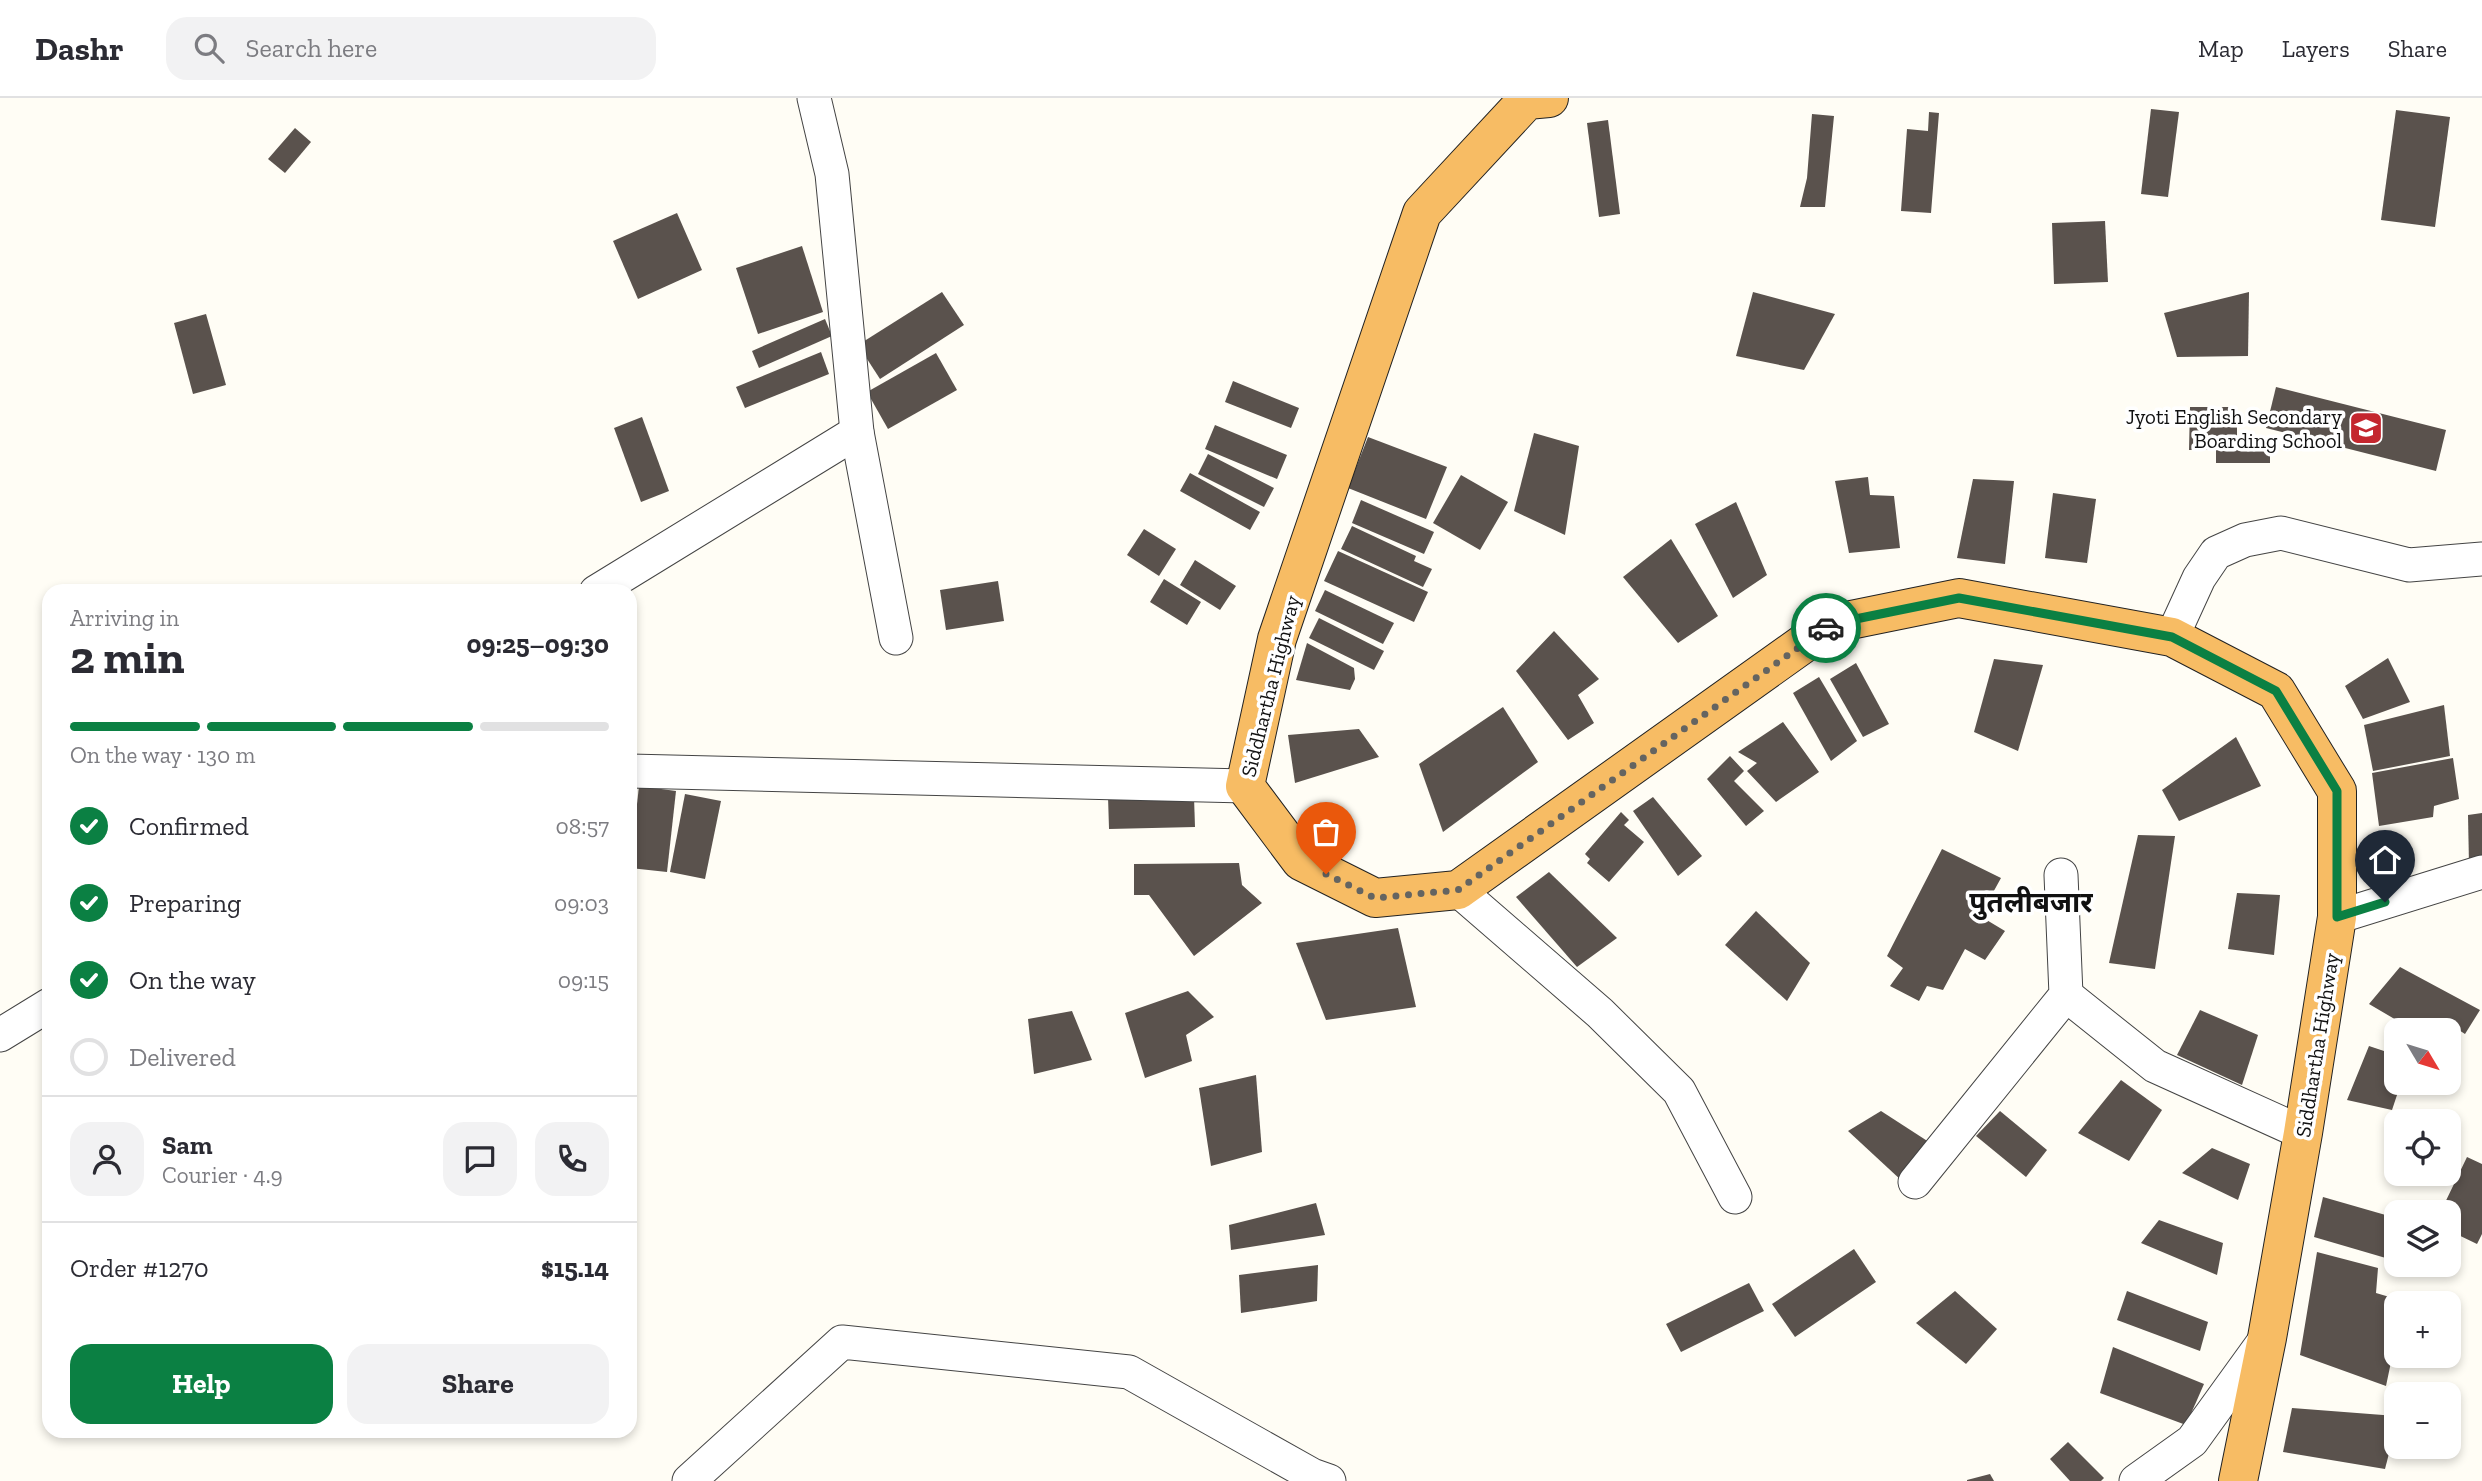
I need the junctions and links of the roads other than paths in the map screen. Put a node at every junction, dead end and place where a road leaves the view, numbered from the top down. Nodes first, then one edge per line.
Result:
1 (814, 98) edge
2 (1549, 98) edge
3 (857, 432) junction
4 (2482, 559) edge
5 (609, 584) edge
6 (2172, 637) junction
7 (896, 638) dead end
8 (637, 771) edge
9 (1245, 786) junction
10 (2482, 872) edge
11 (2062, 875) dead end
12 (1458, 890) junction
13 (2337, 917) junction
14 (2066, 995) junction
15 (42, 1009) edge
16 (0, 1035) edge
17 (2303, 1133) junction
18 (1916, 1182) dead end
19 (1735, 1197) dead end
20 (2267, 1338) junction
21 (689, 1481) edge
22 (1329, 1481) edge
23 (2136, 1481) edge
24 (2238, 1481) edge

1 - 3 street
2 - 9 highway, Siddhartha Highway
3 - 5 street
3 - 7 street
4 - 6 street
6 - 12 highway, Siddhartha Highway
6 - 13 highway, Siddhartha Highway
8 - 9 street
9 - 12 highway, Siddhartha Highway
10 - 13 street
11 - 14 street
12 - 19 street
13 - 17 highway, Siddhartha Highway
14 - 17 street
14 - 18 street
15 - 16 street
17 - 20 highway, Siddhartha Highway
20 - 23 street
20 - 24 highway, Siddhartha Highway
21 - 22 street

